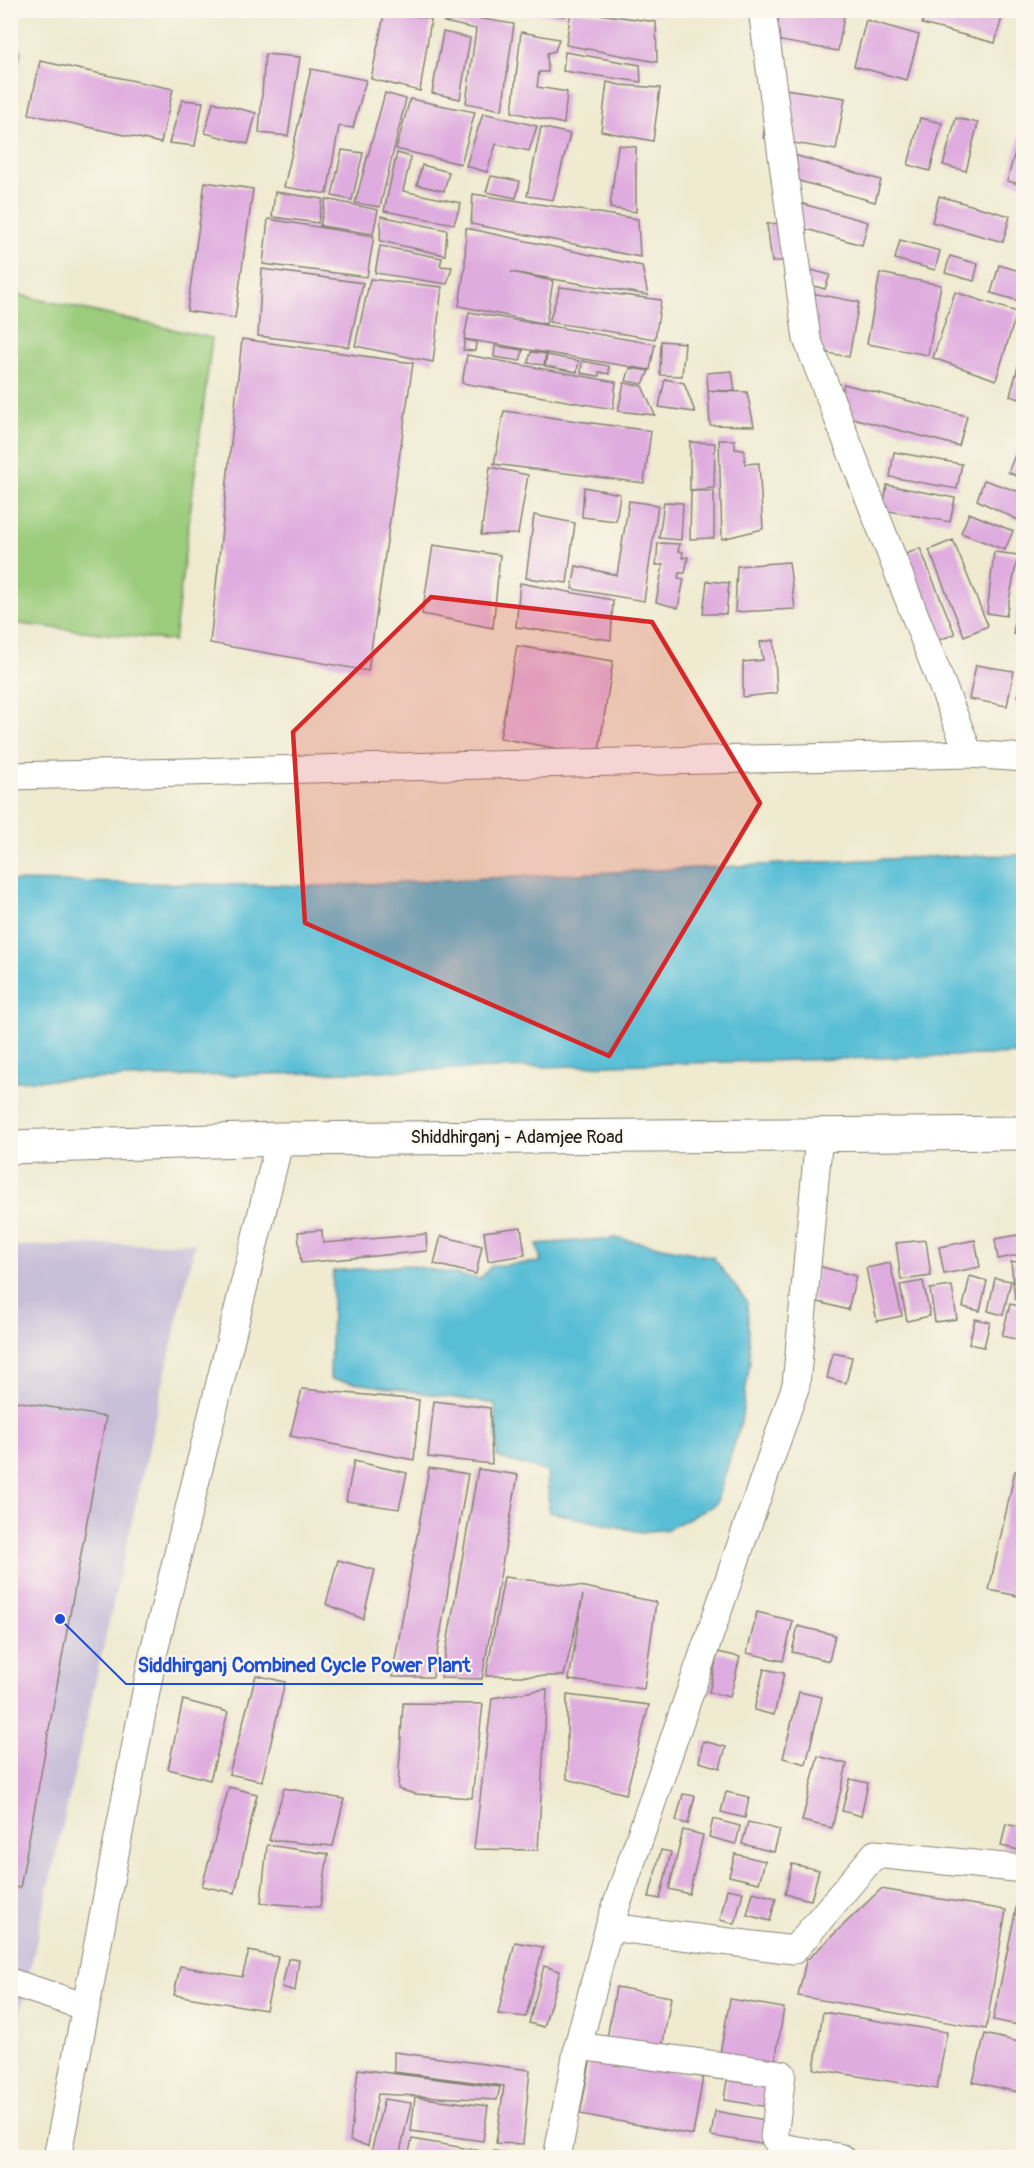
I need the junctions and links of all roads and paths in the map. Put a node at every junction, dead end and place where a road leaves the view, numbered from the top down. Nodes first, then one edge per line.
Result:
1 (762, 10) edge
2 (969, 754) junction
3 (1023, 758) edge
4 (10, 776) edge
5 (1023, 1133) edge
6 (819, 1136) junction
7 (280, 1139) junction
8 (10, 1146) edge
9 (1023, 1869) edge
10 (609, 1927) junction
11 (10, 1982) edge
12 (86, 2007) junction
13 (578, 2046) junction
14 (57, 2157) edge
15 (557, 2157) edge
16 (842, 2157) edge

1 - 2 street
2 - 3 street
2 - 4 street
5 - 6 main road, Shiddhirganj - Adamjee Road
6 - 7 main road, Shiddhirganj - Adamjee Road
6 - 10 street
7 - 8 main road, Shiddhirganj - Adamjee Road
7 - 12 street
9 - 10 street
10 - 13 street
11 - 12 street
12 - 14 street
13 - 15 street
13 - 16 street

